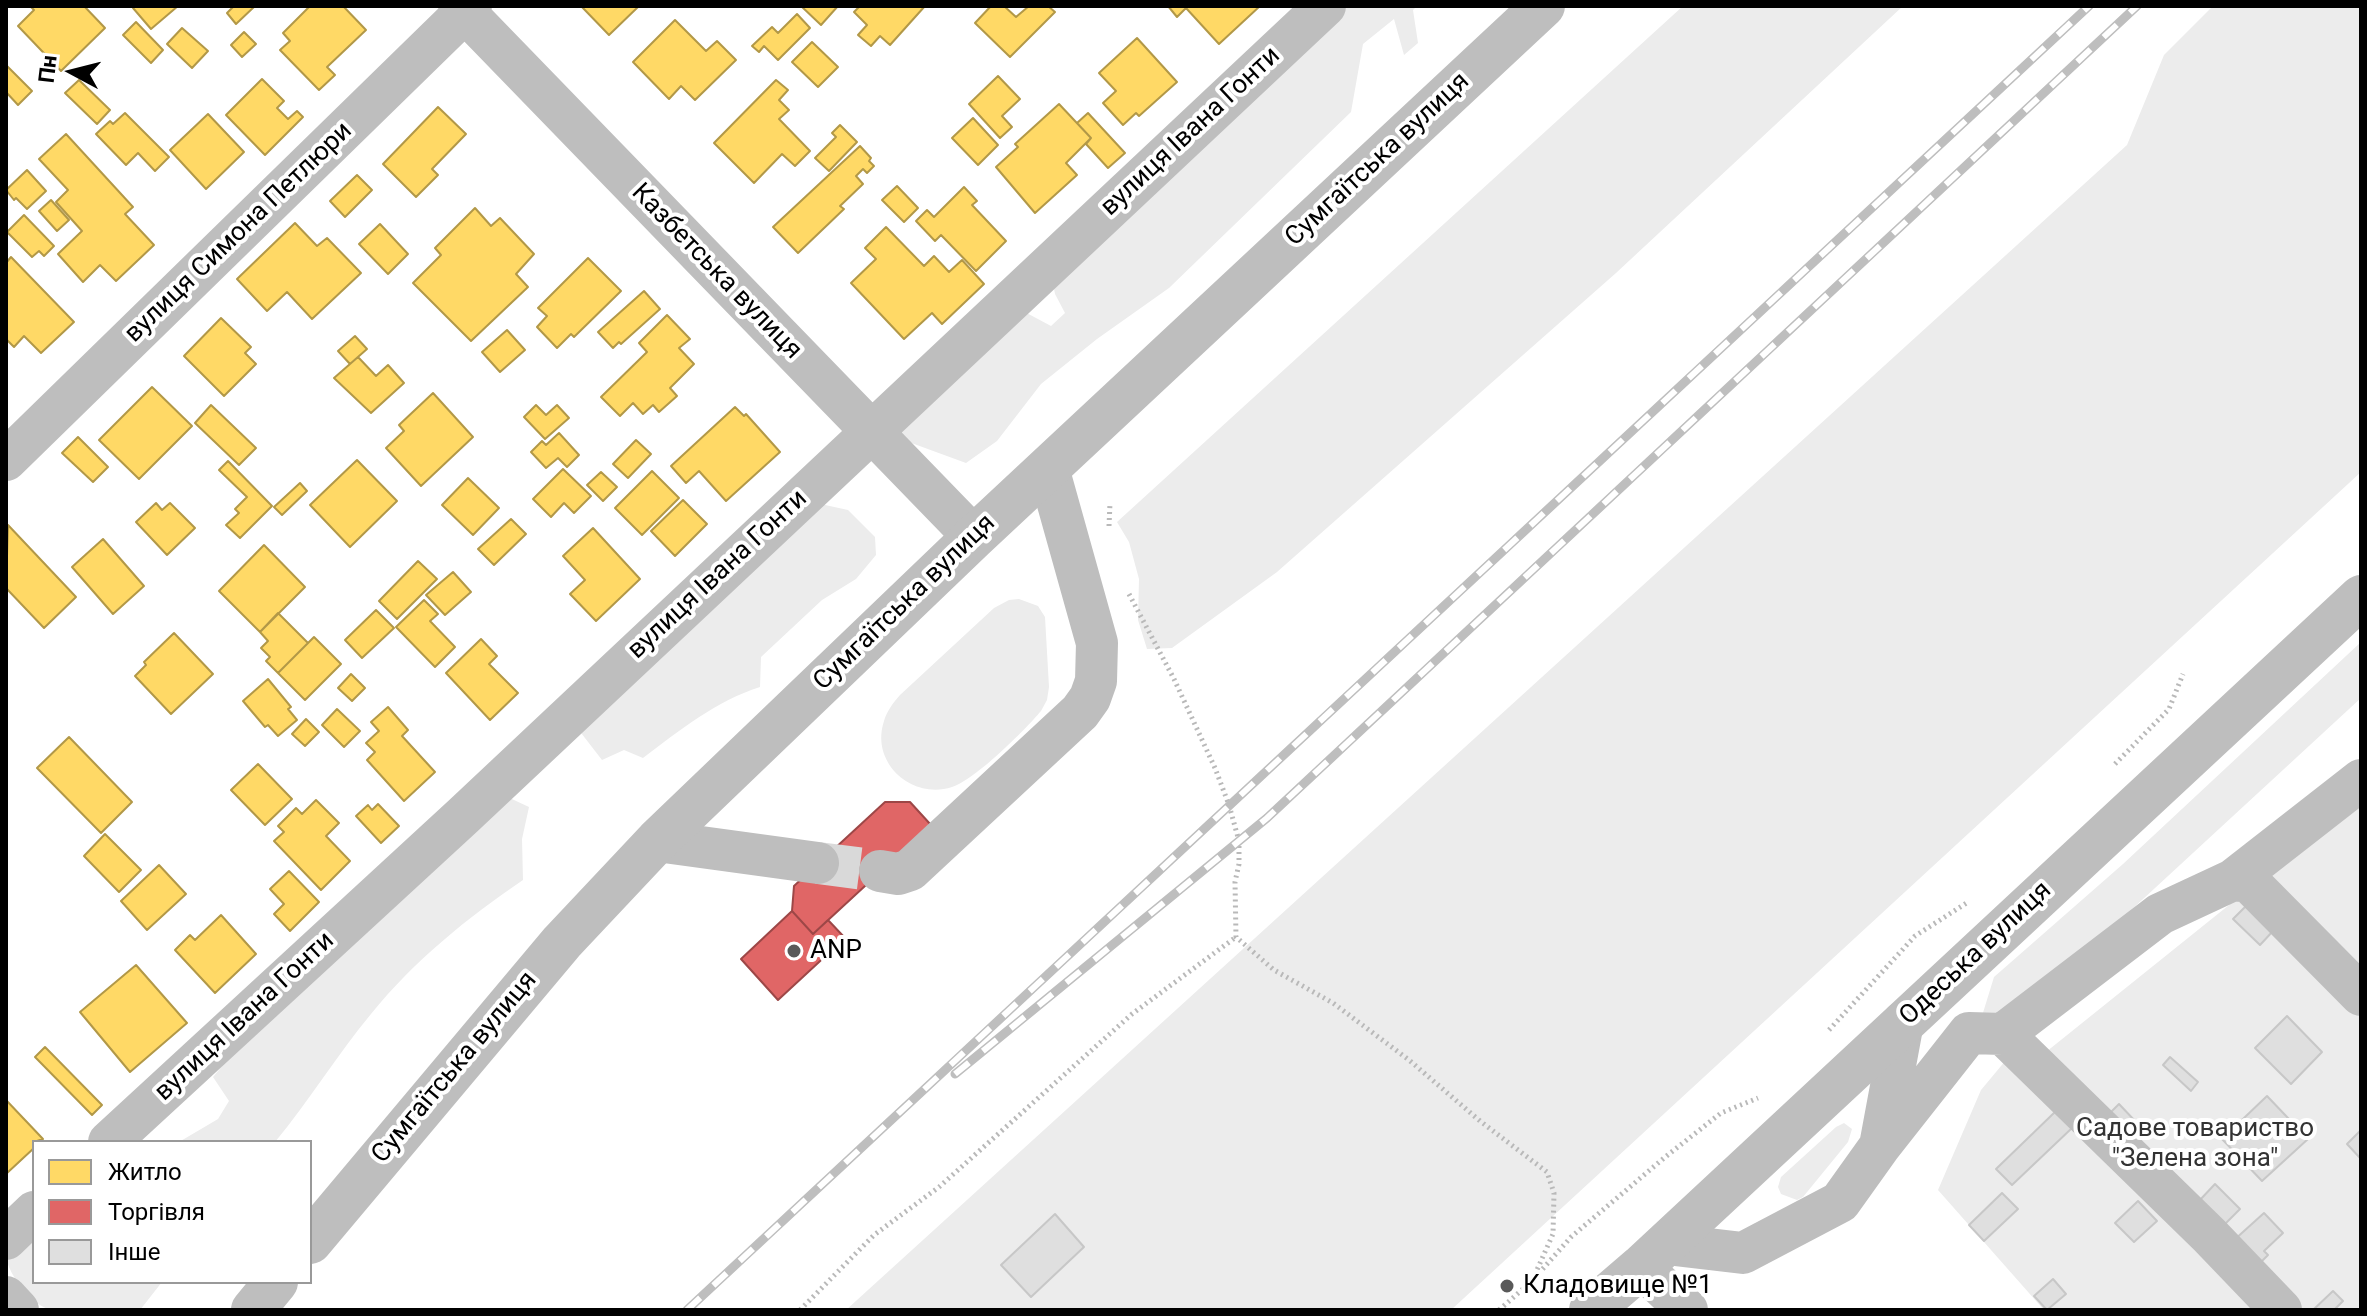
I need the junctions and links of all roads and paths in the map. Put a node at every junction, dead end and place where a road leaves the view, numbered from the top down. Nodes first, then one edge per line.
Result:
1 (1325, 6) edge
2 (1543, 6) edge
3 (465, 8) edge
4 (870, 431) junction
5 (6, 460) edge
6 (1048, 468) junction
7 (1110, 503) dead end
8 (1108, 529) dead end
9 (974, 537) junction
10 (1122, 582) dead end
11 (2361, 597) edge
12 (2183, 674) dead end
13 (2109, 770) dead end
14 (2361, 780) edge
15 (657, 841) junction
16 (818, 863) tunnel mouth
17 (880, 871) tunnel mouth
18 (2241, 881) junction
19 (1979, 892) dead end
20 (1236, 937) junction
21 (2361, 995) edge
22 (1903, 1022) junction
23 (1826, 1034) dead end
24 (2003, 1034) junction
25 (1763, 1096) dead end
26 (111, 1140) edge
27 (1880, 1146) junction
28 (32, 1214) edge
29 (6, 1239) edge
30 (312, 1240) edge
31 (1653, 1256) junction
32 (1532, 1281) junction
33 (274, 1284) edge
34 (6, 1297) edge
35 (18, 1310) edge
36 (253, 1310) edge
37 (800, 1310) edge
38 (1499, 1310) edge
39 (1591, 1310) edge
40 (1654, 1310) edge
41 (1687, 1310) edge
42 (2281, 1310) edge

1 - 4 street, вулиця Івана Гонти
2 - 6 main road, Сумгаїтська вулиця
3 - 4 street, Казбетська вулиця
3 - 5 street, вулиця Симона Петлюри
4 - 9 street, Казбетська вулиця
4 - 26 street, вулиця Івана Гонти
6 - 9 main road, Сумгаїтська вулиця
6 - 17 street
7 - 8 path
9 - 15 main road, Сумгаїтська вулиця
10 - 20 path
11 - 22 main road, Одеська вулиця
12 - 13 path
14 - 18 street
15 - 16 street
15 - 30 main road, Сумгаїтська вулиця
18 - 21 street
18 - 24 street
19 - 23 path
20 - 32 path
20 - 37 path
22 - 27 street
22 - 31 main road, Одеська вулиця
24 - 27 street
24 - 42 street
25 - 32 path
27 - 31 street
28 - 29 street
31 - 39 main road, Одеська вулиця
31 - 40 street
31 - 41 street
32 - 38 path
33 - 36 main road
34 - 35 street

